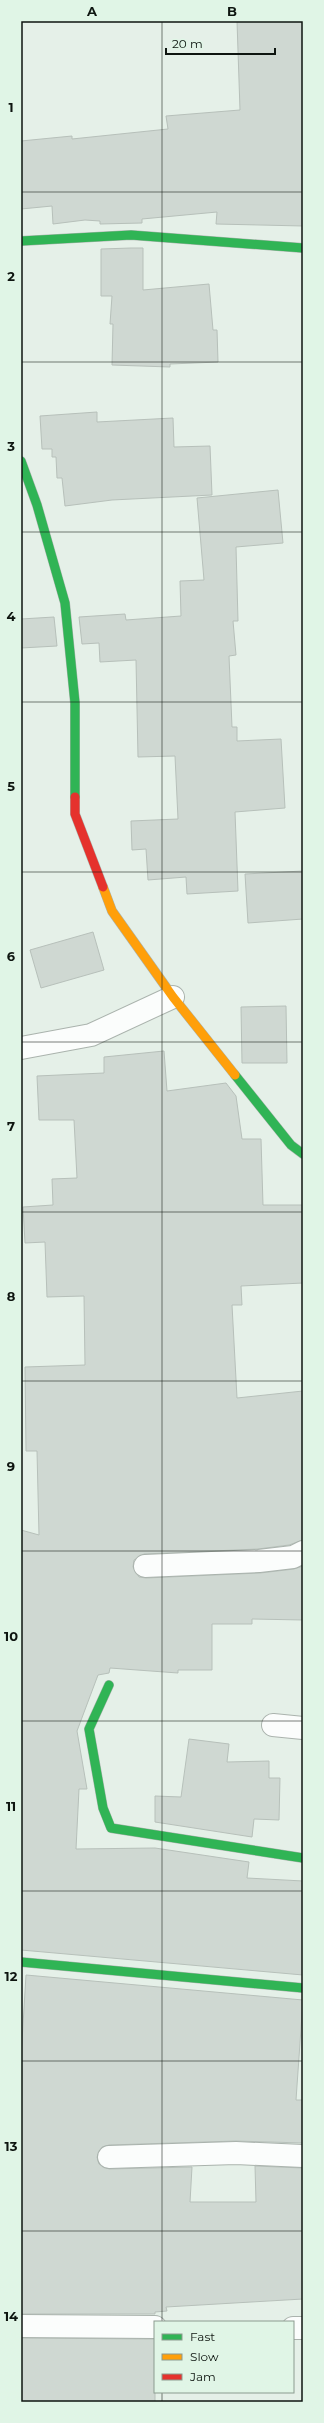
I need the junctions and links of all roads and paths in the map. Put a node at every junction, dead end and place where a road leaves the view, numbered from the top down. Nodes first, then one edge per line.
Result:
1 (21, 241) edge
2 (303, 248) edge
3 (21, 460) edge
4 (173, 997) junction
5 (21, 1048) edge
6 (303, 1154) edge
7 (303, 1552) edge
8 (145, 1566) dead end
9 (109, 1685) dead end
10 (273, 1725) dead end
11 (303, 1728) edge
12 (303, 1858) edge
13 (21, 1962) edge
14 (303, 1988) edge
15 (303, 2156) edge
16 (109, 2157) dead end
17 (21, 2326) edge
18 (154, 2327) edge

1 - 2 street
3 - 4 street
4 - 5 street
4 - 6 street
7 - 8 street
9 - 12 street
10 - 11 street
13 - 14 street
15 - 16 street
17 - 18 street

